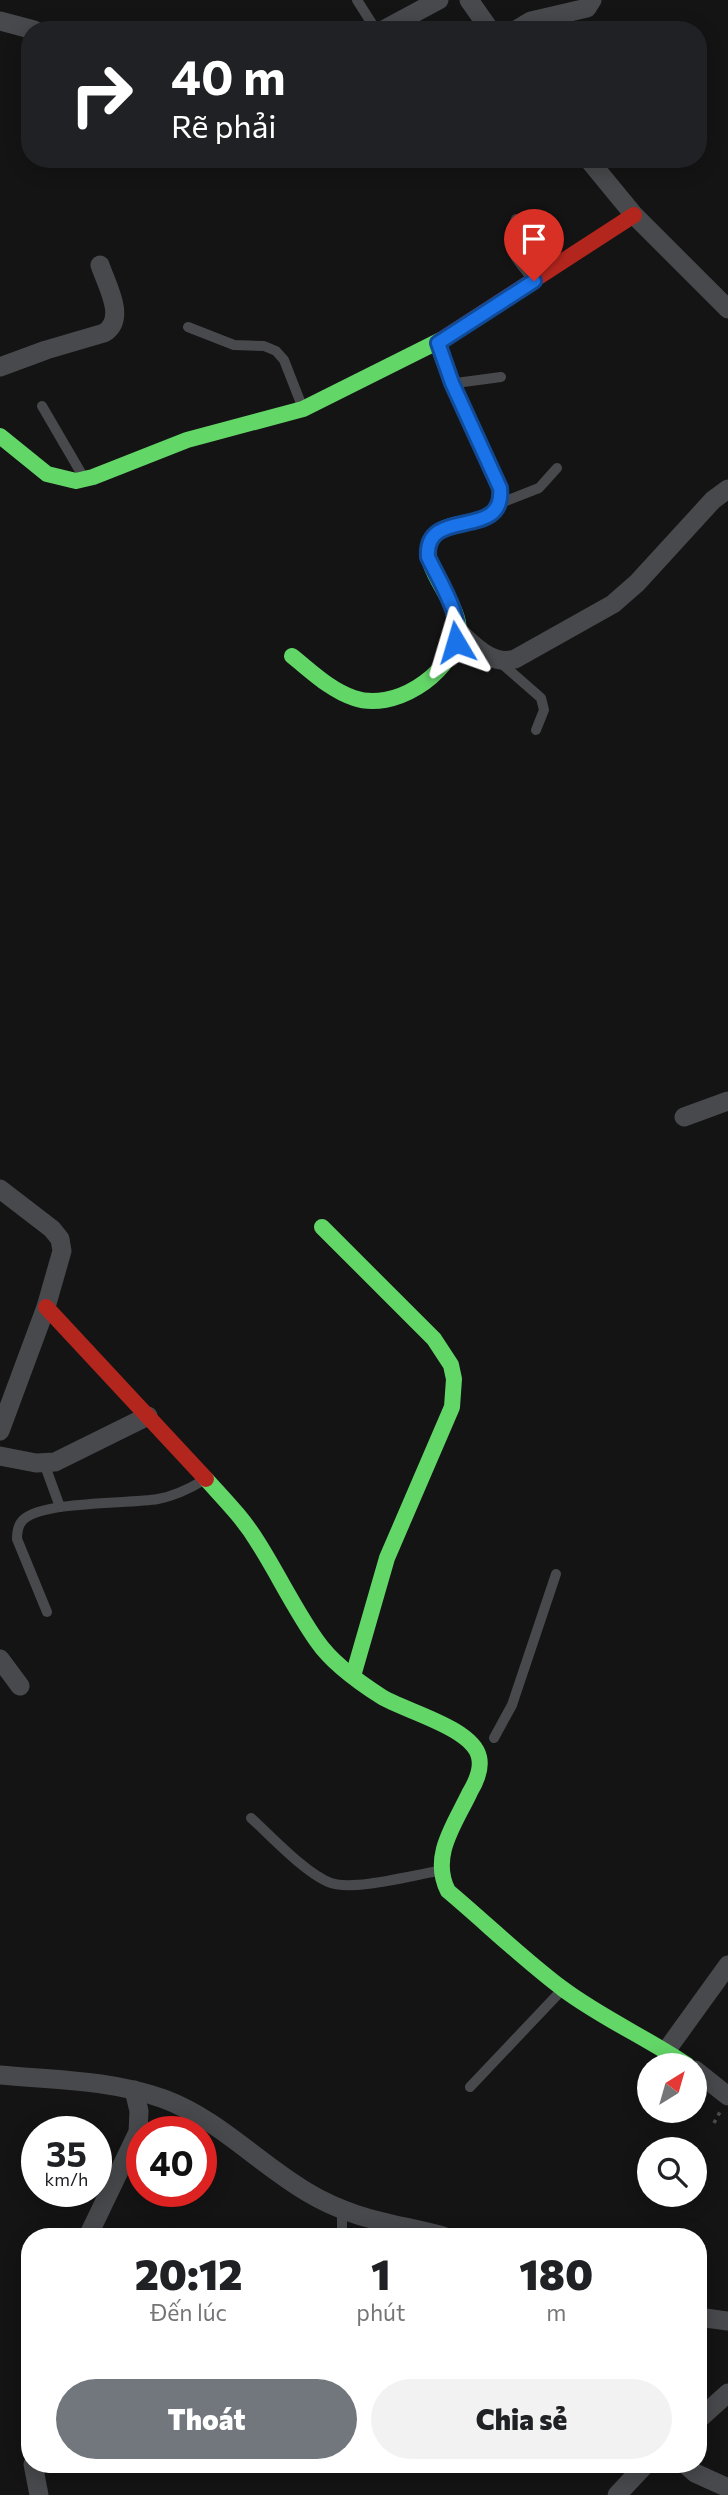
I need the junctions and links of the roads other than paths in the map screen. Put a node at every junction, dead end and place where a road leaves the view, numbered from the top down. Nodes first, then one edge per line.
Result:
1 (357, 0) edge
2 (439, 0) edge
3 (469, 0) edge
4 (592, 0) edge
5 (0, 21) edge
6 (370, 21) edge
7 (400, 21) edge
8 (484, 21) edge
9 (531, 21) edge
10 (21, 27) edge
11 (595, 168) edge
12 (634, 215) junction
13 (516, 219) dead end
14 (100, 265) dead end
15 (534, 281) junction
16 (727, 307) edge
17 (188, 327) dead end
18 (438, 343) junction
19 (0, 368) edge
20 (501, 377) dead end
21 (452, 383) junction
22 (42, 405) dead end
23 (303, 409) junction
24 (0, 436) edge
25 (557, 468) dead end
26 (84, 480) junction
27 (728, 489) edge
28 (500, 503) junction
29 (459, 632) junction
30 (292, 656) dead end
31 (498, 660) junction
32 (536, 730) dead end
33 (728, 1101) edge
34 (684, 1117) dead end
35 (0, 1189) edge
36 (322, 1227) dead end
37 (46, 1307) junction
38 (148, 1416) junction
39 (0, 1431) edge
40 (0, 1456) edge
41 (44, 1463) junction
42 (207, 1478) junction
43 (60, 1507) junction
44 (556, 1574) dead end
45 (47, 1612) dead end
46 (0, 1659) edge
47 (353, 1676) junction
48 (20, 1686) dead end
49 (494, 1738) dead end
50 (251, 1818) dead end
51 (440, 1871) junction
52 (728, 1965) edge
53 (563, 1989) junction
54 (666, 2051) junction
55 (669, 2053) edge
56 (0, 2076) edge
57 (707, 2079) edge
58 (470, 2087) dead end
59 (134, 2090) junction
60 (728, 2096) edge
61 (342, 2211) junction
62 (92, 2228) edge
63 (342, 2228) edge
64 (411, 2228) edge
65 (707, 2318) edge
66 (728, 2321) edge
67 (728, 2393) edge
68 (707, 2412) edge
69 (35, 2473) edge
70 (638, 2473) edge
71 (695, 2473) edge
72 (728, 2488) edge
73 (39, 2495) edge
74 (617, 2495) edge

1 - 6 lane
2 - 7 street
3 - 8 street
4 - 9 street
5 - 10 street
11 - 12 street
12 - 15 street
12 - 16 street
13 - 15 lane
14 - 19 street
15 - 18 street
17 - 23 lane
18 - 21 street
18 - 23 street
20 - 21 lane
21 - 28 street
22 - 26 lane
23 - 26 street
24 - 26 street
25 - 28 lane
27 - 31 street
28 - 29 street
29 - 30 street
29 - 31 street
31 - 32 lane
33 - 34 street
35 - 37 street
36 - 47 street
37 - 38 street
37 - 39 street
38 - 41 street
38 - 42 street
40 - 41 street
41 - 43 lane
42 - 43 lane
42 - 47 street
43 - 45 lane
44 - 49 lane
46 - 48 street
47 - 51 street
50 - 51 lane
51 - 53 street
52 - 54 street
53 - 54 street
53 - 58 lane
54 - 55 street
56 - 59 street
57 - 60 street
59 - 61 street
59 - 62 street
61 - 63 lane
61 - 64 street
65 - 66 street
67 - 68 street
69 - 73 street
70 - 74 street
71 - 72 street

